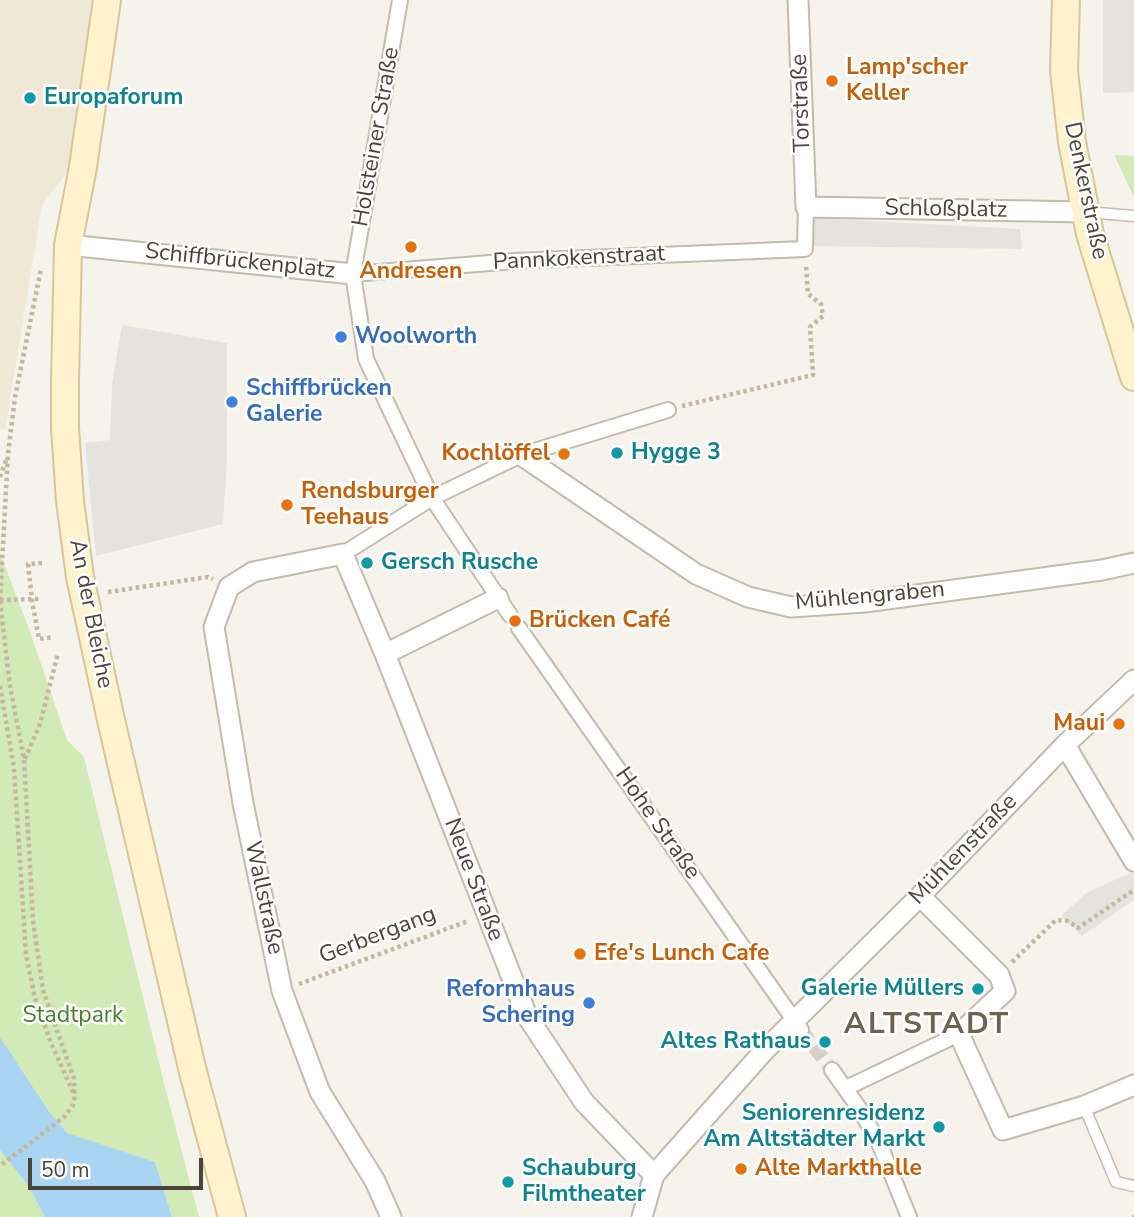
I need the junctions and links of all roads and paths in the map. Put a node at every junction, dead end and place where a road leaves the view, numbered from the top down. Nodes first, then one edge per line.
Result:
1 (107, 0) edge
2 (400, 0) edge
3 (798, 0) edge
4 (1066, 0) edge
5 (806, 207) junction
6 (1087, 212) junction
7 (1134, 216) edge
8 (68, 245) junction
9 (805, 247) junction
10 (43, 260) dead end
11 (353, 274) junction
12 (1134, 377) edge
13 (668, 410) joint
14 (8, 454) junction
15 (521, 455) junction
16 (0, 477) edge
17 (432, 499) junction
18 (343, 554) junction
19 (1134, 563) edge
20 (43, 564) dead end
21 (229, 587) junction
22 (106, 593) dead end
23 (498, 598) junction
24 (39, 599) dead end
25 (0, 600) edge
26 (32, 600) junction
27 (510, 615) dead end
28 (519, 628) dead end
29 (54, 637) dead end
30 (58, 653) dead end
31 (385, 654) junction
32 (1134, 680) edge
33 (0, 686) edge
34 (1065, 745) junction
35 (24, 759) junction
36 (1134, 861) edge
37 (1134, 890) edge
38 (920, 897) junction
39 (486, 914) junction
40 (999, 975) junction
41 (282, 991) junction
42 (798, 1025) junction
43 (960, 1034) junction
44 (832, 1070) tunnel mouth
45 (1134, 1085) edge
46 (846, 1088) junction
47 (75, 1096) junction
48 (1084, 1106) junction
49 (0, 1166) edge
50 (654, 1175) junction
51 (1134, 1186) edge
52 (232, 1217) edge
53 (391, 1217) edge
54 (642, 1217) edge
55 (909, 1217) edge

1 - 8 main road, An der Bleiche
2 - 11 street, Holsteiner Straße
3 - 5 street, Torstraße
4 - 6 main road, Denkerstraße
5 - 6 street, Schloßplatz
5 - 9 street
6 - 7 lane
6 - 12 main road, Denkerstraße
8 - 11 street, Schiffbrückenplatz
8 - 52 main road, An der Bleiche
9 - 11 street, Pannkokenstraat
9 - 13 path
10 - 14 path
11 - 17 street, Schiffbrückenplatz
13 - 15 street
14 - 16 path
14 - 25 path
15 - 17 street
15 - 19 street, Mühlengraben
17 - 18 street
17 - 23 street
18 - 21 street
18 - 31 street, Neue Straße
20 - 26 path
21 - 22 path
21 - 41 street, Wallstraße
23 - 27 street
23 - 31 street
24 - 26 path
25 - 26 path
25 - 35 path
26 - 29 path
28 - 42 street, Hohe Straße
30 - 35 path
31 - 39 street, Neue Straße
32 - 34 street, Mühlenstraße
33 - 47 path
34 - 36 street
34 - 38 street, Mühlenstraße
35 - 47 path
37 - 40 path
38 - 40 street
38 - 42 street, Mühlenstraße
39 - 41 path, Gerbergang
39 - 50 street, Neue Straße
40 - 43 street
41 - 53 street, Wallstraße
42 - 50 street, Mühlenstraße
43 - 46 street
43 - 48 street
44 - 46 street
45 - 48 street
46 - 55 street
47 - 49 path
48 - 51 lane
50 - 54 street

